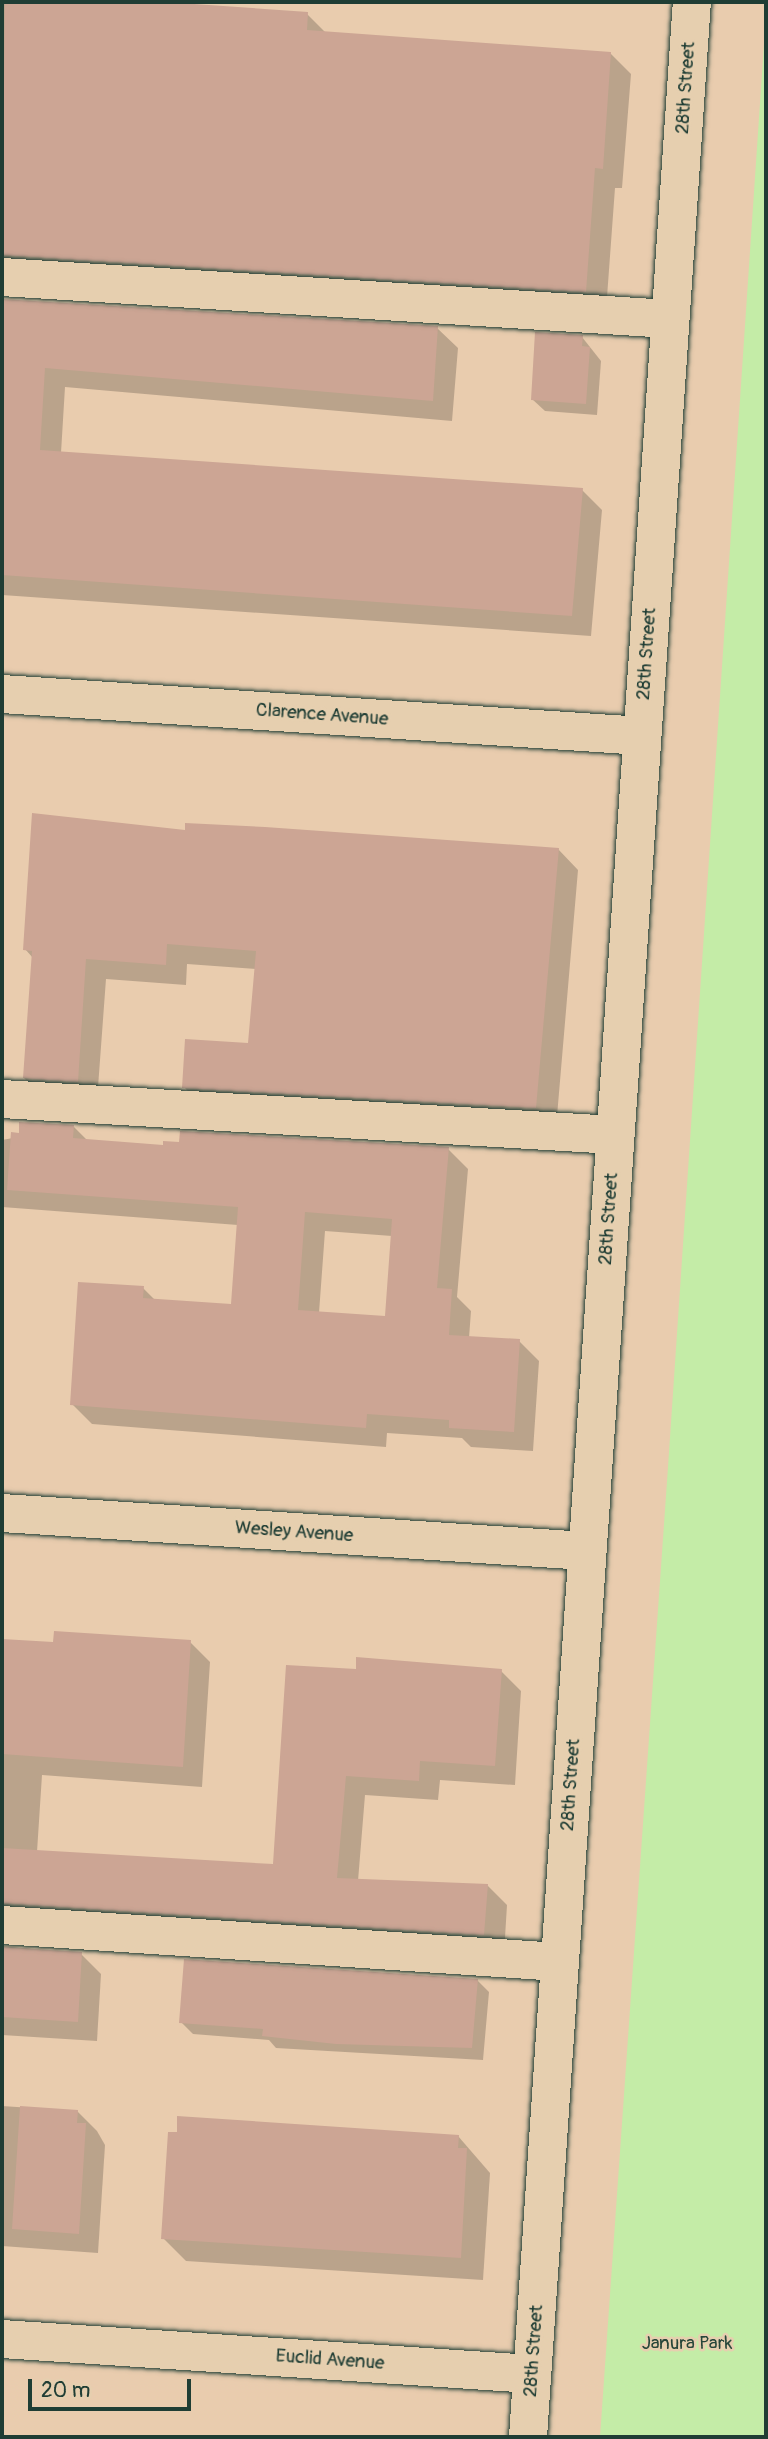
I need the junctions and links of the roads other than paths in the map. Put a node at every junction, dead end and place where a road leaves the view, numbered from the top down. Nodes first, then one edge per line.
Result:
1 (692, 2) edge
2 (2, 276) edge
3 (670, 319) junction
4 (2, 694) edge
5 (642, 736) junction
6 (2, 1099) edge
7 (615, 1135) junction
8 (2, 1513) edge
9 (587, 1551) junction
10 (2, 1925) edge
11 (559, 1962) junction
12 (2, 2339) edge
13 (532, 2374) junction
14 (528, 2437) edge

1 - 3 street, 28th Street
2 - 3 street
3 - 5 street, 28th Street
4 - 5 street, Clarence Avenue
5 - 7 street, 28th Street
6 - 7 street
7 - 9 street, 28th Street
8 - 9 street, Wesley Avenue
9 - 11 street, 28th Street
10 - 11 street
11 - 13 street, 28th Street
12 - 13 street, Euclid Avenue
13 - 14 street, 28th Street

